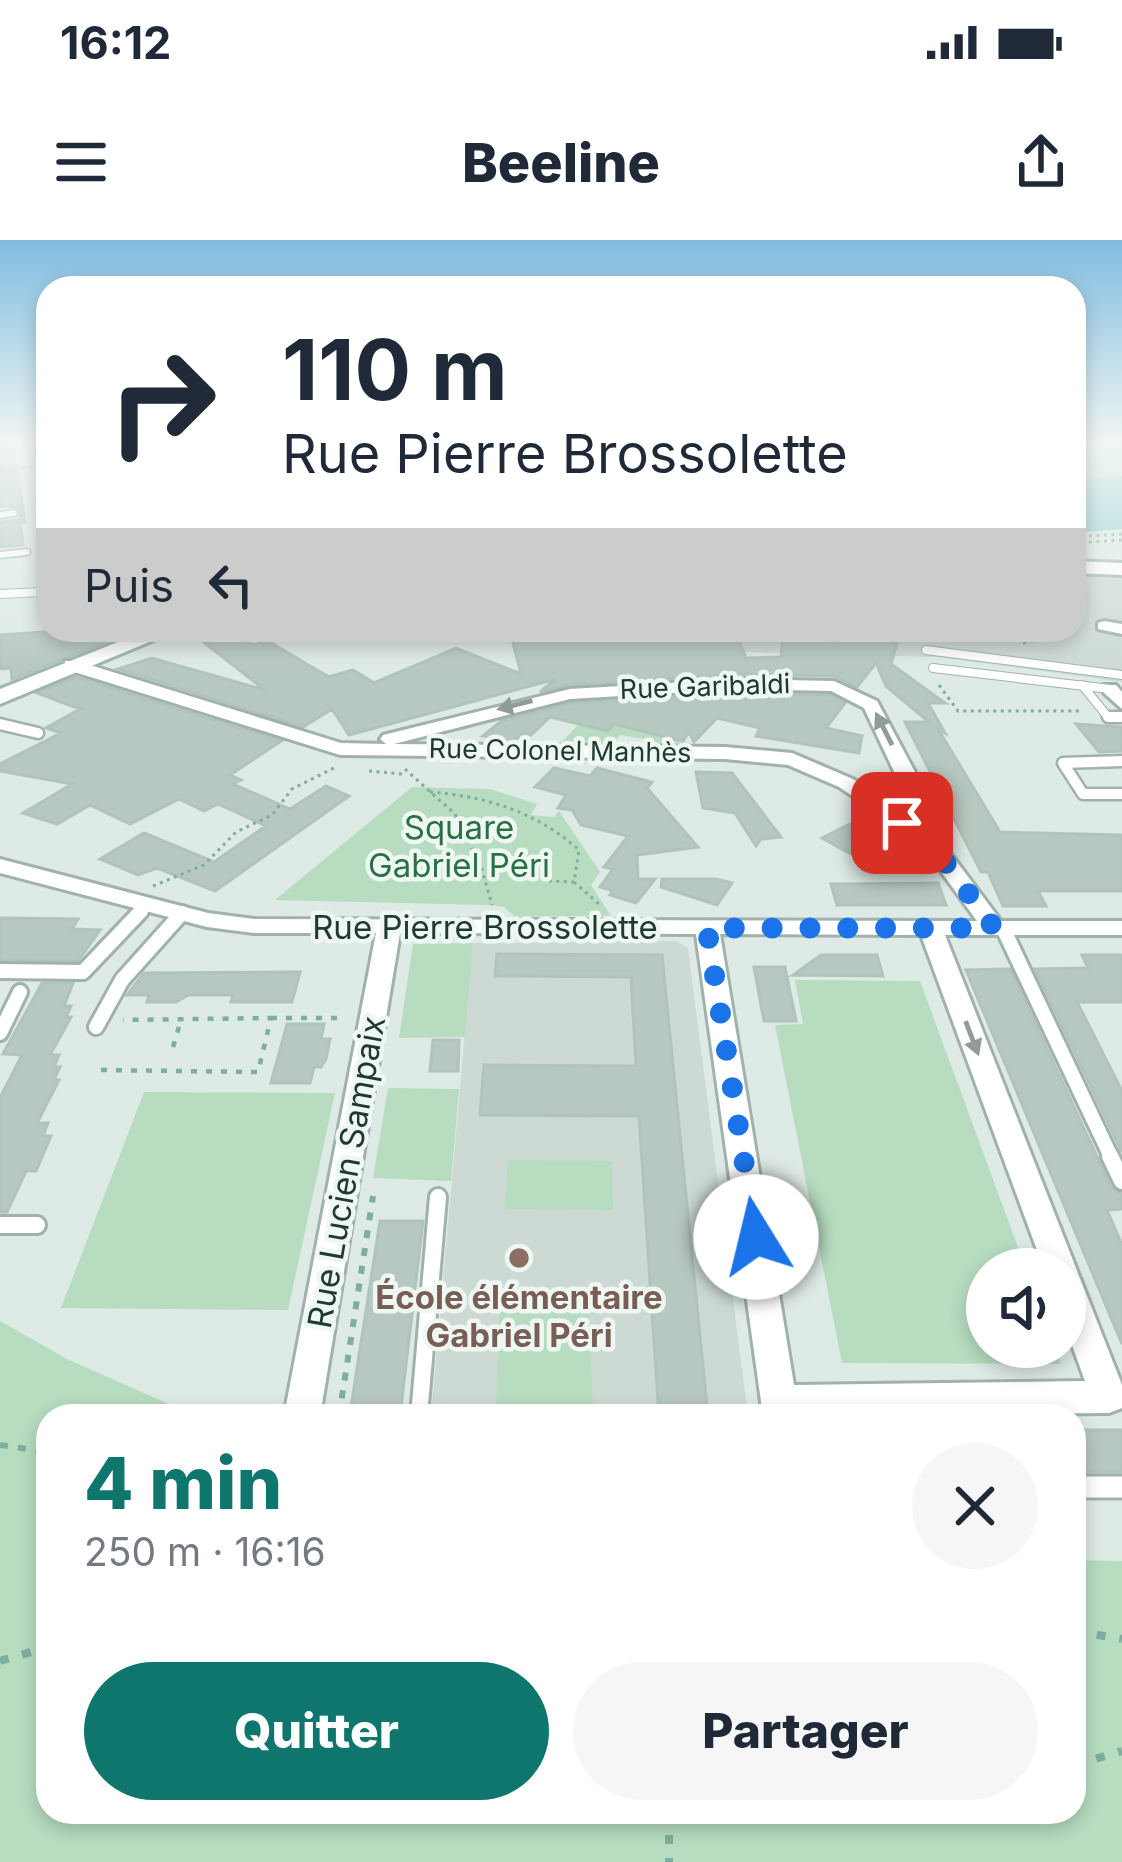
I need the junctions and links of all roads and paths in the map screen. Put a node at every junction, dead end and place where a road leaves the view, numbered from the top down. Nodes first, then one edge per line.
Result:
1 (1122, 537) edge
2 (1086, 539) edge
3 (27, 552) dead end
4 (0, 555) edge
5 (1086, 568) edge
6 (1122, 569) edge
7 (36, 592) edge
8 (0, 594) edge
9 (134, 642) edge
10 (926, 650) dead end
11 (71, 665) junction
12 (933, 668) dead end
13 (1082, 686) junction
14 (941, 691) dead end
15 (1114, 695) edge
16 (0, 697) edge
17 (1122, 717) edge
18 (452, 723) junction
19 (0, 724) edge
20 (38, 733) dead end
21 (320, 741) junction
22 (458, 750) junction
23 (1122, 761) edge
24 (346, 766) dead end
25 (357, 768) dead end
26 (910, 781) junction
27 (430, 792) junction
28 (1122, 794) edge
29 (866, 796) junction
30 (924, 809) junction
31 (926, 836) junction
32 (0, 866) edge
33 (549, 881) dead end
34 (138, 902) junction
35 (182, 913) junction
36 (389, 927) junction
37 (490, 928) junction
38 (707, 928) junction
39 (931, 928) junction
40 (999, 928) junction
41 (1122, 928) edge
42 (0, 971) edge
43 (20, 992) dead end
44 (272, 1018) junction
45 (373, 1018) junction
46 (181, 1019) junction
47 (98, 1024) joint
48 (0, 1033) edge
49 (173, 1047) dead end
50 (101, 1070) dead end
51 (1122, 1181) edge
52 (438, 1197) dead end
53 (0, 1225) edge
54 (37, 1225) dead end
55 (1052, 1248) edge
56 (1086, 1338) edge
57 (304, 1404) edge
58 (420, 1404) edge
59 (780, 1404) edge
60 (917, 1404) edge
61 (0, 1445) edge
62 (36, 1450) edge
63 (1086, 1487) edge
64 (1122, 1487) edge
65 (1086, 1633) edge
66 (1122, 1639) edge
67 (36, 1650) edge
68 (0, 1661) edge
69 (1122, 1751) edge
70 (1086, 1762) edge
71 (669, 1824) edge
72 (670, 1862) edge

1 - 2 path
3 - 4 lane
5 - 6 street
7 - 8 lane
9 - 11 street
10 - 15 lane
11 - 16 street
11 - 21 street, Rue Colonel Manhès
12 - 13 lane
13 - 15 lane
13 - 15 lane
14 - 15 path
15 - 17 lane
18 - 21 street, Rue Garibaldi
18 - 22 street
26 -> 18 street, Rue Garibaldi
19 - 20 lane
21 - 22 street, Rue Colonel Manhès
22 - 29 street, Rue Colonel Manhès
23 - 28 lane
24 - 34 path
25 - 27 path
26 - 29 street
26 - 30 street, Rue Garibaldi
27 - 33 path
27 - 37 path
29 - 30 street
29 - 31 street, Rue Colonel Manhès
30 - 31 street, Rue Garibaldi
31 - 40 street, Rue Colonel Manhès
32 - 34 street, Rue Pierre Brossolette
34 - 35 street, Rue Pierre Brossolette
34 - 42 lane
35 - 36 street, Rue Pierre Brossolette
35 - 47 lane
36 - 37 street, Rue Pierre Brossolette
36 - 45 street, Rue Lucien Sampaix
37 - 38 street, Rue Pierre Brossolette
38 - 39 street, Rue Pierre Brossolette
38 - 59 street
39 - 40 street, Rue Pierre Brossolette
39 -> 55 street
40 - 41 street, Rue Pierre Brossolette
40 - 51 lane
43 - 48 lane
44 - 45 path
44 - 46 path
44 - 50 path
45 - 57 street, Rue Lucien Sampaix
46 - 47 path
46 - 49 path
52 - 58 lane
53 - 54 lane
56 - 60 street
61 - 62 path
63 - 64 lane
65 - 66 path
67 - 68 path
69 - 70 path
71 - 72 path

